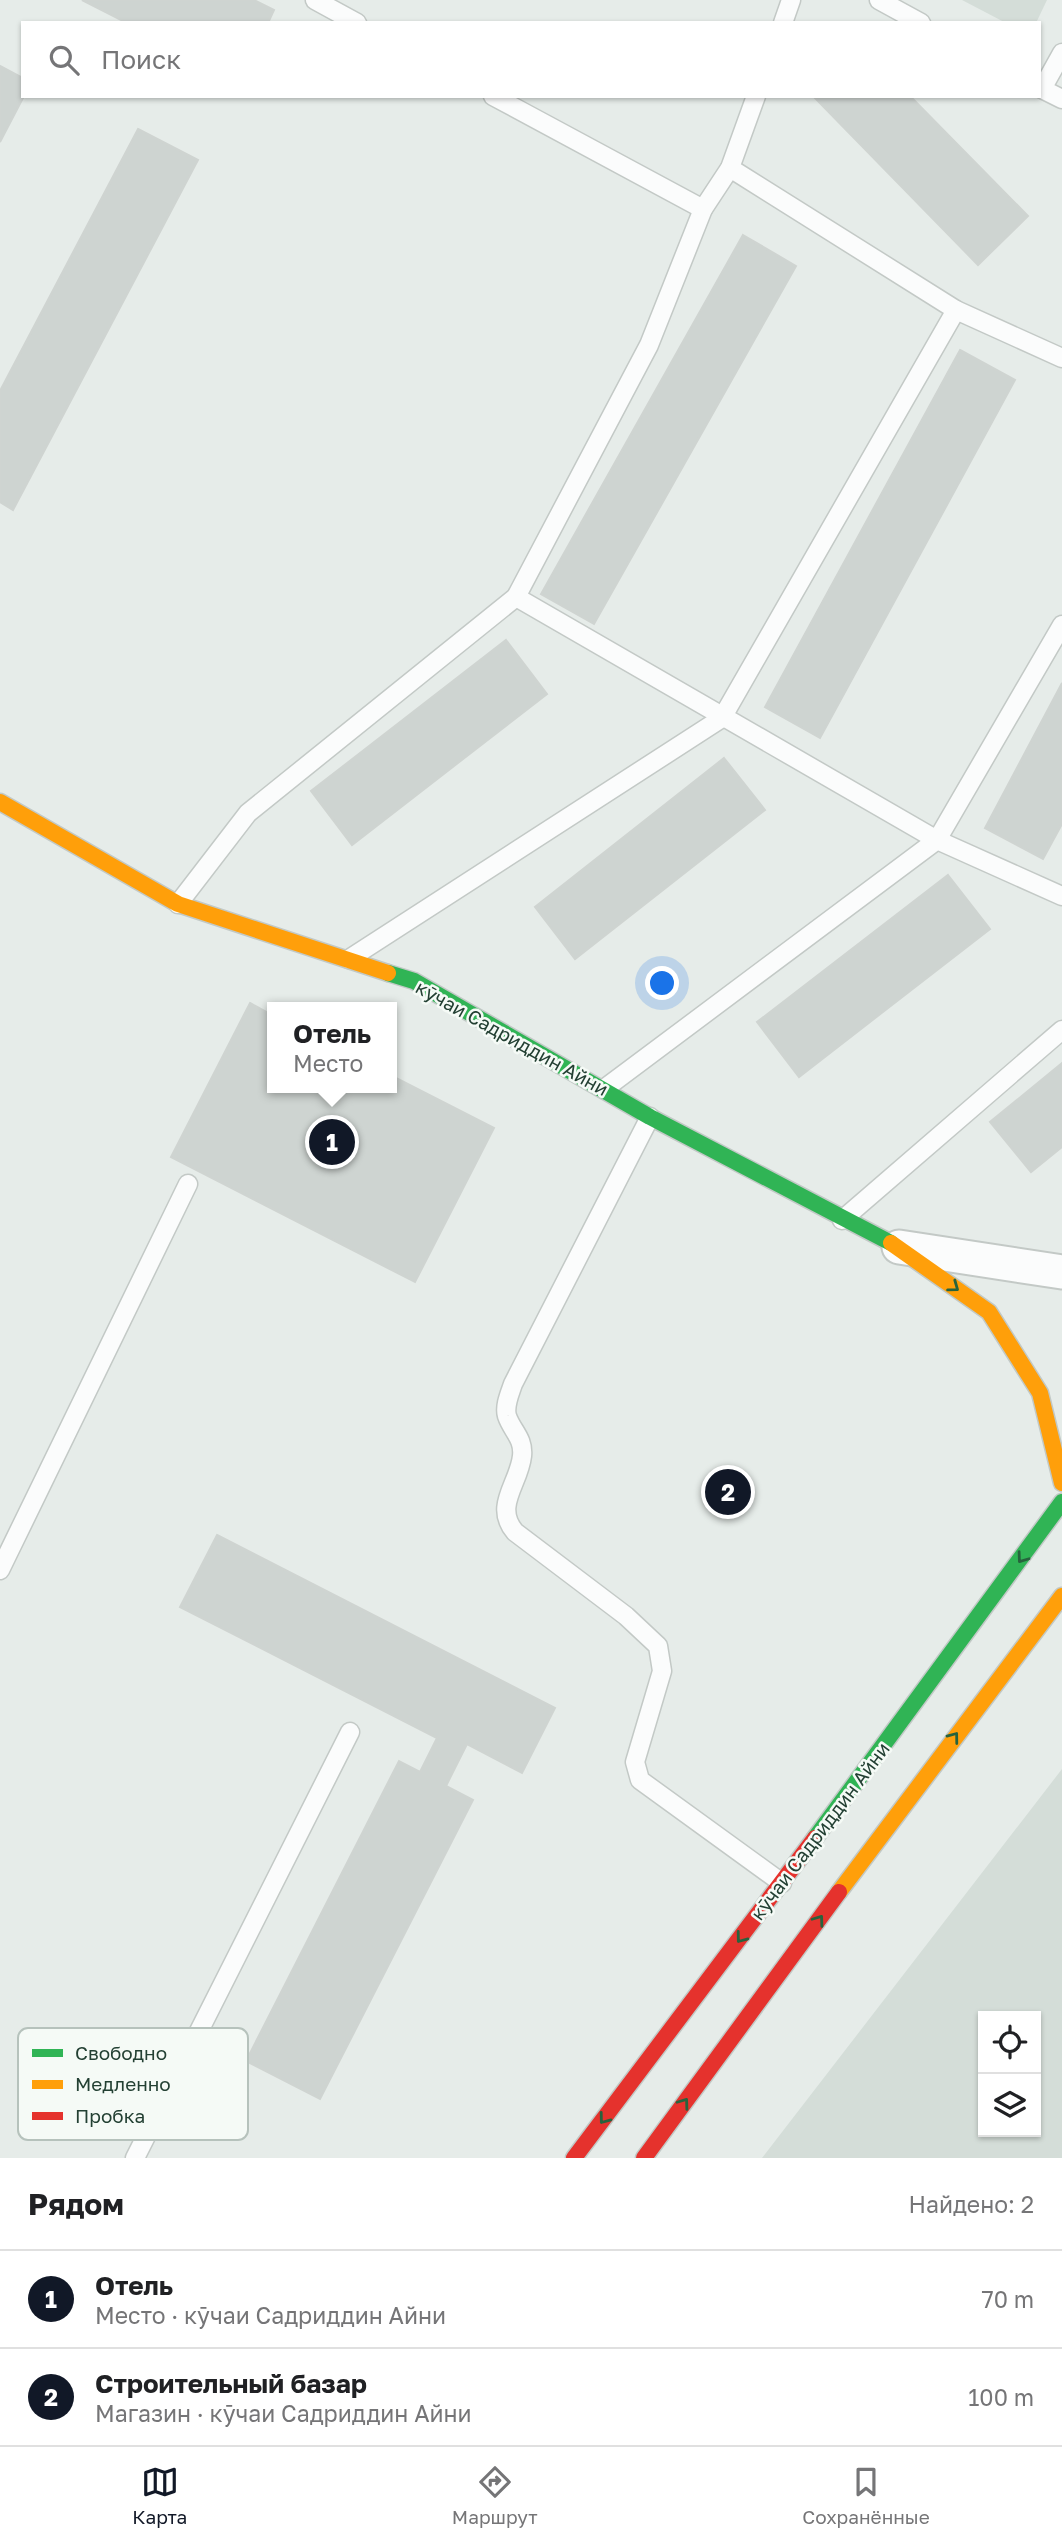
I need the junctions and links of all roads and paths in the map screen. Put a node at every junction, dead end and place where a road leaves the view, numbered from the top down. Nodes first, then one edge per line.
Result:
1 (315, 0) edge
2 (791, 0) edge
3 (879, 0) edge
4 (353, 21) edge
5 (784, 21) edge
6 (916, 21) edge
7 (1062, 53) edge
8 (1041, 88) edge
9 (497, 98) edge
10 (755, 98) edge
11 (1062, 99) edge
12 (730, 168) junction
13 (703, 209) junction
14 (956, 310) junction
15 (1062, 358) edge
16 (516, 597) junction
17 (1062, 625) edge
18 (722, 718) junction
19 (0, 802) edge
20 (937, 840) junction
21 (1062, 896) edge
22 (178, 904) junction
23 (349, 959) junction
24 (1062, 1030) edge
25 (604, 1089) junction
26 (650, 1117) junction
27 (188, 1184) dead end
28 (842, 1220) junction
29 (899, 1247) junction
30 (1062, 1272) edge
31 (1062, 1483) edge
32 (1062, 1502) edge
33 (0, 1570) edge
34 (1062, 1596) edge
35 (350, 1732) dead end
36 (782, 1883) junction
37 (201, 2028) edge
38 (144, 2140) edge
39 (135, 2158) edge
40 (574, 2158) edge
41 (644, 2158) edge

1 - 4 lane
2 - 5 lane
3 - 6 lane
7 - 8 lane
8 - 11 lane
9 - 13 lane
10 - 12 lane
12 - 13 lane
12 - 14 lane
13 - 16 lane
14 - 15 lane
14 - 18 lane
16 - 18 lane
16 - 22 lane
17 - 20 lane
18 - 20 lane
18 - 23 lane
19 - 22 main road, кӯчаи Садриддин Айни
20 - 21 lane
20 - 25 lane
22 - 23 main road, кӯчаи Садриддин Айни
23 - 25 main road, кӯчаи Садриддин Айни
24 - 28 lane
25 - 26 main road, кӯчаи Садриддин Айни
26 - 28 main road, кӯчаи Садриддин Айни
26 - 36 lane
27 - 33 lane
28 - 29 main road, кӯчаи Садриддин Айни
29 - 30 street, кӯчаи Садриддин Айни
29 -> 31 main road, кӯчаи Садриддин Айни
32 -> 36 main road, кӯчаи Садриддин Айни
41 -> 34 main road
35 - 37 lane
36 -> 40 main road, кӯчаи Садриддин Айни
38 - 39 lane

